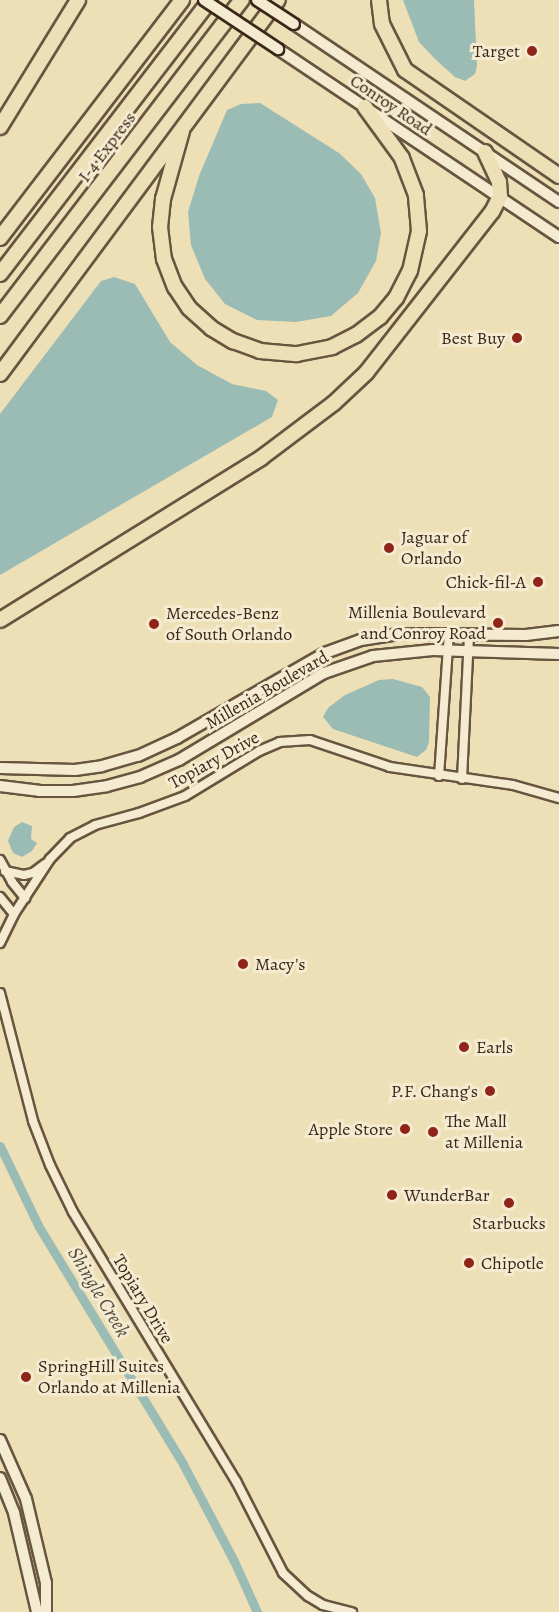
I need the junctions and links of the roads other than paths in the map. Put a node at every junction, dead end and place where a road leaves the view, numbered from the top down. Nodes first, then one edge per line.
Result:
1 (76, 0) edge
2 (182, 0) edge
3 (204, 0) edge
4 (210, 0) edge
5 (242, 0) edge
6 (257, 0) edge
7 (278, 0) edge
8 (379, 0) edge
9 (365, 107) junction
10 (0, 127) edge
11 (183, 131) junction
12 (485, 153) junction
13 (559, 177) edge
14 (500, 196) junction
15 (559, 202) edge
16 (559, 237) edge
17 (0, 238) edge
18 (0, 274) edge
19 (0, 316) edge
20 (0, 374) edge
21 (0, 620) edge
22 (559, 631) edge
23 (449, 634) junction
24 (469, 634) junction
25 (448, 651) junction
26 (468, 652) junction
27 (559, 654) edge
28 (0, 768) edge
29 (439, 776) junction
30 (462, 779) junction
31 (0, 786) edge
32 (559, 798) edge
33 (50, 859) junction
34 (0, 860) edge
35 (5, 871) junction
36 (0, 897) edge
37 (25, 898) junction
38 (14, 914) junction
39 (0, 943) edge
40 (0, 993) edge
41 (0, 1440) edge
42 (0, 1478) edge
43 (36, 1612) edge
44 (46, 1612) edge
45 (352, 1612) edge

1 - 10 highway
2 - 17 highway
3 - 9 street, Conroy Road, bridge
4 - 18 highway, I-4 Express
5 - 19 highway, I-4 Express
6 - 12 street, Conroy Road, bridge
7 - 11 highway
8 - 13 highway
9 - 11 highway
9 - 14 street, Conroy Road
11 - 20 highway
12 - 14 highway
12 - 15 street, Conroy Road
14 - 16 street, Conroy Road
14 - 21 highway
22 - 24 street, Millenia Boulevard
23 - 24 street, Millenia Boulevard
23 - 25 street
23 - 28 street, Millenia Boulevard
24 - 26 street
25 - 26 street, Millenia Boulevard
25 - 29 street
25 - 31 street, Millenia Boulevard
26 - 27 street, Millenia Boulevard
26 - 30 street
29 - 30 street, Topiary Drive
29 - 33 street, Topiary Drive
30 - 32 street, Topiary Drive
33 - 35 street, Topiary Drive
33 - 37 street, Topiary Drive
34 - 35 street
35 - 37 street
36 - 38 street
37 - 38 street, Topiary Drive
38 - 39 street, Topiary Drive
40 - 45 street, Topiary Drive
41 - 44 street
42 - 43 street

